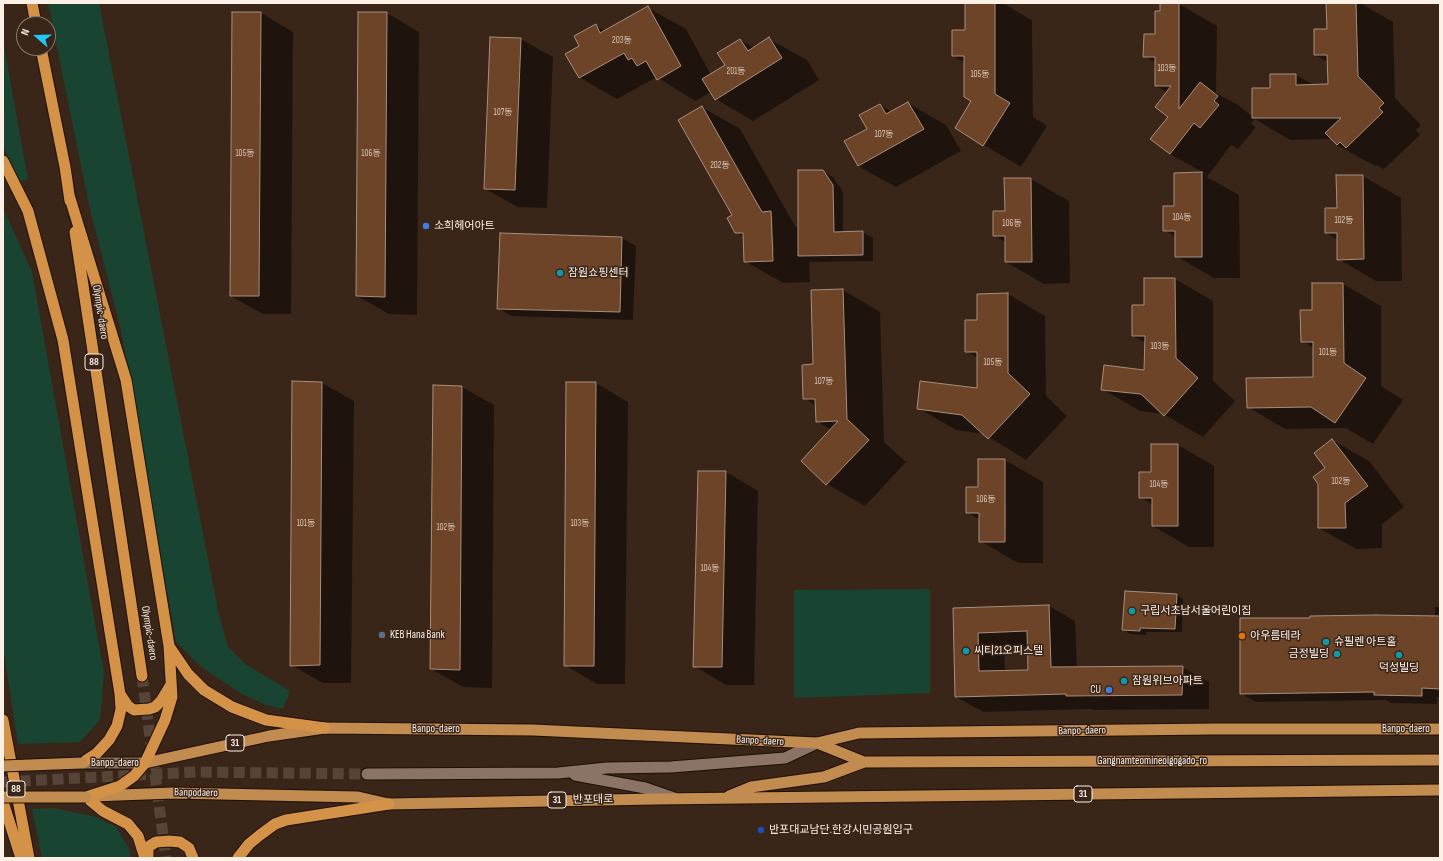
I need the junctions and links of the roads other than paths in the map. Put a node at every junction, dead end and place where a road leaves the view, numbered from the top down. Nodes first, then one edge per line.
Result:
1 (32, 3) edge
2 (34, 16) edge
3 (43, 56) edge
4 (3, 161) edge
5 (69, 195) junction
6 (169, 646) junction
7 (142, 676) tunnel mouth
8 (172, 681) junction
9 (120, 694) junction
10 (3, 720) edge
11 (325, 728) junction
12 (1440, 729) edge
13 (817, 743) junction
14 (1440, 760) edge
15 (864, 762) junction
16 (82, 763) junction
17 (145, 763) junction
18 (3, 766) edge
19 (558, 772) junction
20 (367, 774) tunnel mouth
21 (1440, 790) edge
22 (3, 797) edge
23 (86, 797) junction
24 (674, 798) junction
25 (725, 798) junction
26 (3, 802) edge
27 (389, 804) junction
28 (21, 858) edge
29 (29, 858) edge
30 (146, 858) edge
31 (192, 858) edge
32 (238, 858) edge

1 - 2 highway
3 - 5 highway, Olympic-daero / 88
4 - 9 highway
5 - 6 highway
5 - 7 highway, Olympic-daero / 88
6 - 8 highway
6 - 11 highway
8 - 9 highway
8 - 17 highway
9 - 16 highway
10 - 29 highway, 88
11 - 13 main road, Banpo-daero / 31
11 - 17 main road, Banpo-daero / 31
12 - 13 main road, Banpo-daero / 31
13 - 15 main road, 31
13 - 19 street
14 - 15 main road, Gangnamteomineolgogado-ro / 31
15 - 25 main road, 31
16 - 17 street, Banpo-daero / 31
16 - 18 main road, 31, bridge
17 - 23 highway
19 - 20 street
19 - 24 street
21 - 25 main road, 31
22 - 23 main road, Banpodaero / 31, bridge
23 - 27 main road, Banpodaero / 31
23 - 30 highway
24 - 25 main road, 반포대로 / 31
24 - 27 main road, 반포대로 / 31
26 - 28 highway
27 - 32 highway
30 - 31 highway

